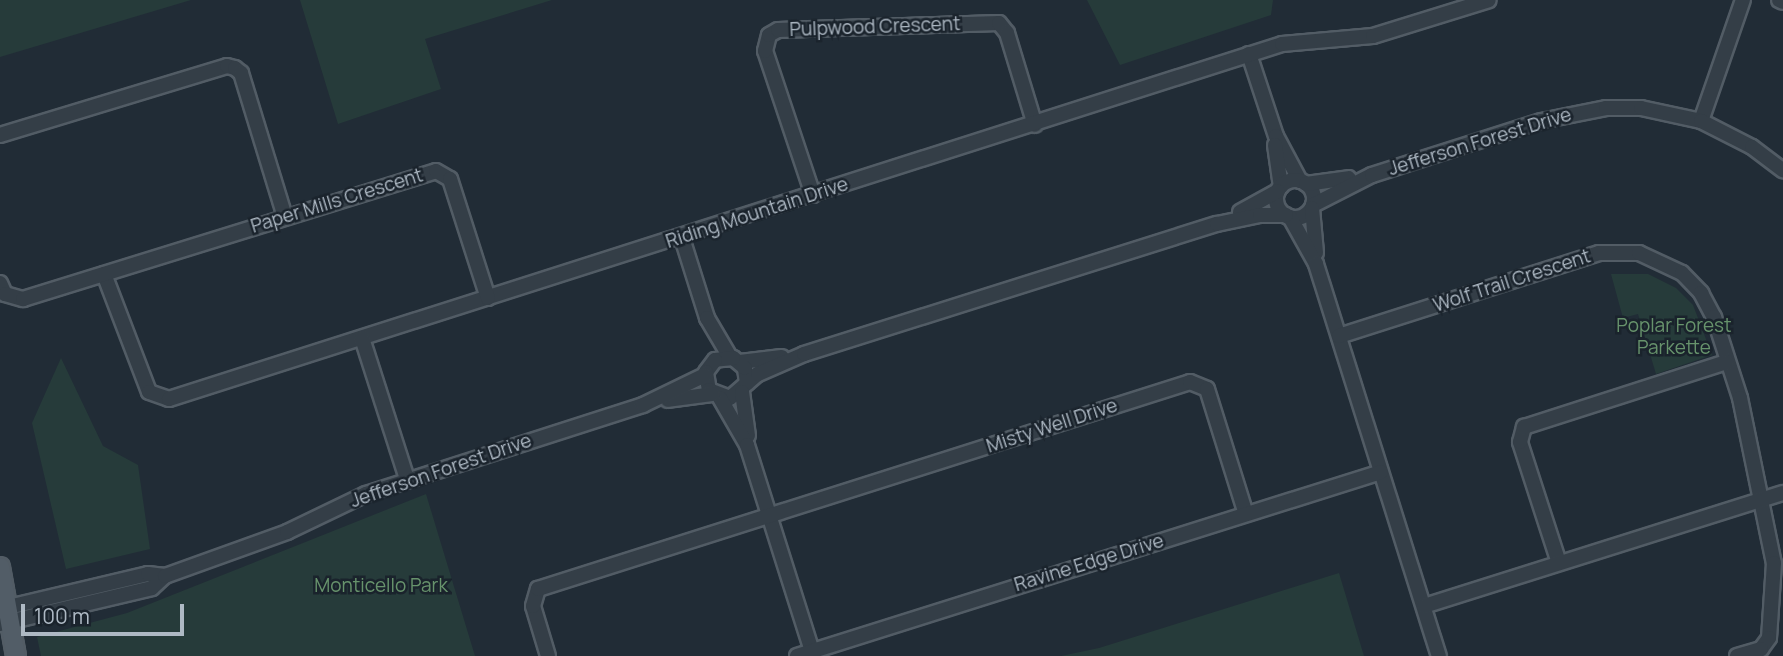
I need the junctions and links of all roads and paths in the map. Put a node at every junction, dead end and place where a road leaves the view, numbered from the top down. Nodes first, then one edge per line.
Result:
1 (1489, 0) edge
2 (1743, 0) edge
3 (1250, 54) junction
4 (1701, 121) junction
5 (1035, 125) junction
6 (0, 135) edge
7 (1276, 136) junction
8 (1783, 170) edge
9 (1372, 175) junction
10 (1303, 182) junction
11 (1279, 189) junction
12 (813, 195) junction
13 (1312, 206) junction
14 (1288, 216) junction
15 (285, 217) junction
16 (1217, 224) junction
17 (682, 237) junction
18 (1316, 264) junction
19 (104, 274) junction
20 (0, 283) edge
21 (488, 298) junction
22 (707, 318) junction
23 (1339, 336) junction
24 (362, 338) junction
25 (804, 354) junction
26 (735, 359) junction
27 (1727, 362) junction
28 (708, 369) junction
29 (744, 388) junction
30 (716, 396) junction
31 (643, 405) junction
32 (747, 445) junction
33 (1381, 472) junction
34 (407, 479) junction
35 (1783, 493) edge
36 (1762, 499) junction
37 (1246, 514) junction
38 (770, 516) junction
39 (1559, 563) junction
40 (0, 567) edge
41 (1424, 606) junction
42 (5, 615) edge
43 (812, 651) junction
44 (16, 656) edge
45 (548, 656) edge
46 (797, 656) edge
47 (1439, 656) edge
48 (1737, 656) edge

1 - 3 street, Riding Mountain Drive
2 - 4 street
3 - 5 street, Riding Mountain Drive
3 - 7 street
4 - 8 street, Jefferson Forest Drive
4 - 9 street, Jefferson Forest Drive
5 - 12 street, Riding Mountain Drive
5 - 12 street, Pulpwood Crescent
6 - 15 street
7 - 10 street
7 - 11 street
9 - 10 street, Jefferson Forest Drive
9 - 13 street, Jefferson Forest Drive
10 - 11 street
10 - 13 street
11 - 14 street
11 - 16 street
12 - 17 street, Riding Mountain Drive
13 - 14 street
13 - 18 street
14 - 16 street
14 - 18 street
15 - 19 street, Paper Mills Crescent
15 - 21 street, Paper Mills Crescent
16 - 25 street
17 - 21 street, Riding Mountain Drive
17 - 22 street
18 - 23 street
19 - 20 street, Paper Mills Crescent
19 - 24 street, Riding Mountain Drive
21 - 24 street, Riding Mountain Drive
22 - 26 street
22 - 28 street
23 - 27 street, Wolf Trail Crescent
23 - 33 street
24 - 34 street
25 - 26 street
25 - 29 street
26 - 28 street, Jefferson Forest Drive
26 - 29 street
27 - 36 street, Wolf Trail Crescent
27 - 39 street
28 - 30 street
28 - 31 street, Jefferson Forest Drive
29 - 30 street, Jefferson Forest Drive
29 - 32 street
30 - 31 street, Jefferson Forest Drive
30 - 32 street
31 - 34 street, Jefferson Forest Drive
32 - 38 street
33 - 37 street, Ravine Edge Drive
33 - 41 street
34 - 42 street, Jefferson Forest Drive
35 - 36 street
36 - 39 street
36 - 48 street, Wolf Trail Crescent
37 - 38 street, Misty Well Drive
37 - 43 street, Ravine Edge Drive
38 - 43 street
38 - 45 street
39 - 41 street
40 - 42 main road
41 - 47 street
42 - 44 main road
43 - 46 street, Ravine Edge Drive

